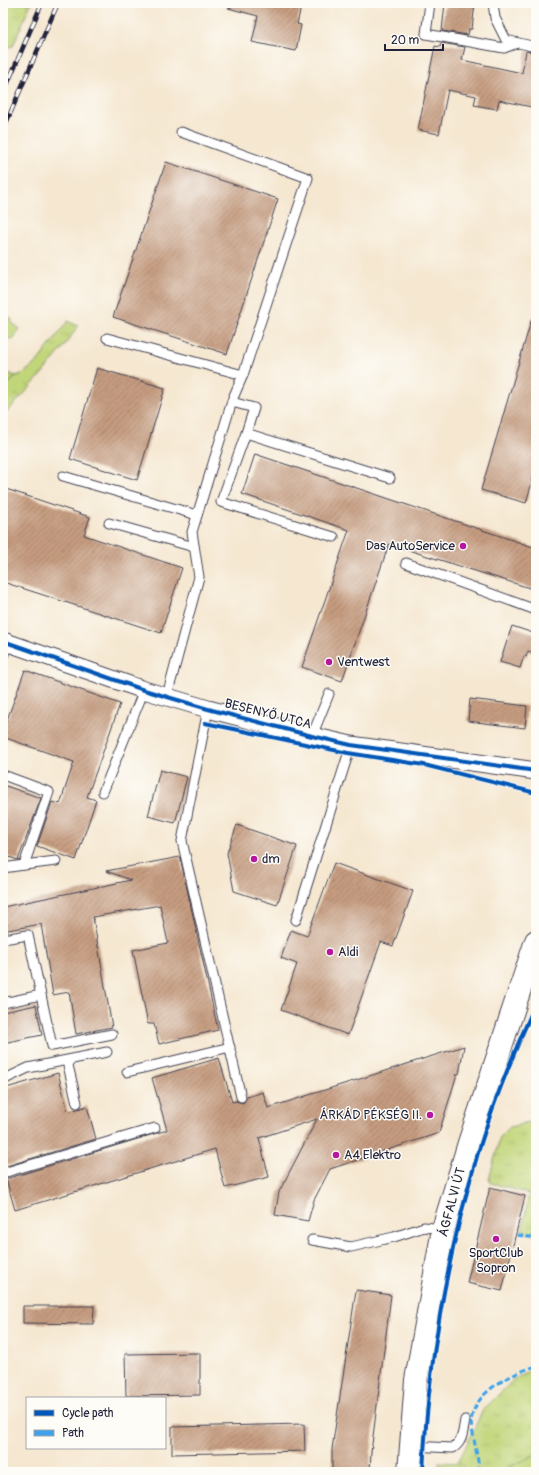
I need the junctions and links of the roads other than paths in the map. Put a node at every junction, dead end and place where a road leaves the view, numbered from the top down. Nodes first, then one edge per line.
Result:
1 (430, 3) edge
2 (493, 3) edge
3 (517, 43) junction
4 (536, 46) edge
5 (181, 132) dead end
6 (107, 338) dead end
7 (244, 376) junction
8 (233, 400) junction
9 (246, 433) junction
10 (63, 476) dead end
11 (390, 478) dead end
12 (197, 515) junction
13 (109, 523) dead end
14 (334, 537) dead end
15 (194, 547) junction
16 (406, 563) dead end
17 (536, 610) edge
18 (5, 647) edge
19 (144, 690) junction
20 (328, 694) dead end
21 (167, 696) junction
22 (208, 709) junction
23 (312, 736) junction
24 (351, 745) junction
25 (536, 771) edge
26 (3, 776) edge
27 (103, 792) dead end
28 (56, 861) dead end
29 (24, 865) junction
30 (3, 868) edge
31 (296, 920) dead end
32 (3, 939) edge
33 (536, 941) edge
34 (41, 995) junction
35 (3, 1003) edge
36 (112, 1034) dead end
37 (230, 1046) junction
38 (107, 1052) dead end
39 (67, 1061) junction
40 (127, 1072) dead end
41 (3, 1080) edge
42 (241, 1097) dead end
43 (77, 1103) dead end
44 (155, 1128) dead end
45 (3, 1173) edge
46 (444, 1229) junction
47 (312, 1240) dead end
48 (465, 1420) dead end
49 (410, 1446) junction
50 (409, 1472) edge

1 - 3 lane
2 - 3 lane
3 - 4 lane
5 - 7 lane
6 - 7 lane
7 - 8 lane
8 - 9 lane
8 - 12 lane
9 - 11 lane
9 - 14 lane
10 - 12 lane
12 - 15 lane
13 - 15 lane
15 - 21 lane
16 - 17 lane
18 - 19 street, BESENYŐ UTCA
19 - 21 street, BESENYŐ UTCA
19 - 27 lane
20 - 23 lane
21 - 22 street, BESENYŐ UTCA
22 - 23 street, BESENYŐ UTCA
22 - 37 lane
23 - 24 street, BESENYŐ UTCA
24 - 25 street, BESENYŐ UTCA
24 - 31 lane
26 - 29 lane
28 - 29 lane
29 - 30 lane
32 - 34 lane
33 - 46 main road, ÁGFALVI ÚT
34 - 35 lane
34 - 36 lane
37 - 40 lane
37 - 42 lane
38 - 39 lane
39 - 41 lane
39 - 43 lane
44 - 45 lane
46 - 47 lane
46 - 49 main road, ÁGFALVI ÚT
48 - 49 lane
49 - 50 main road, ÁGFALVI ÚT

